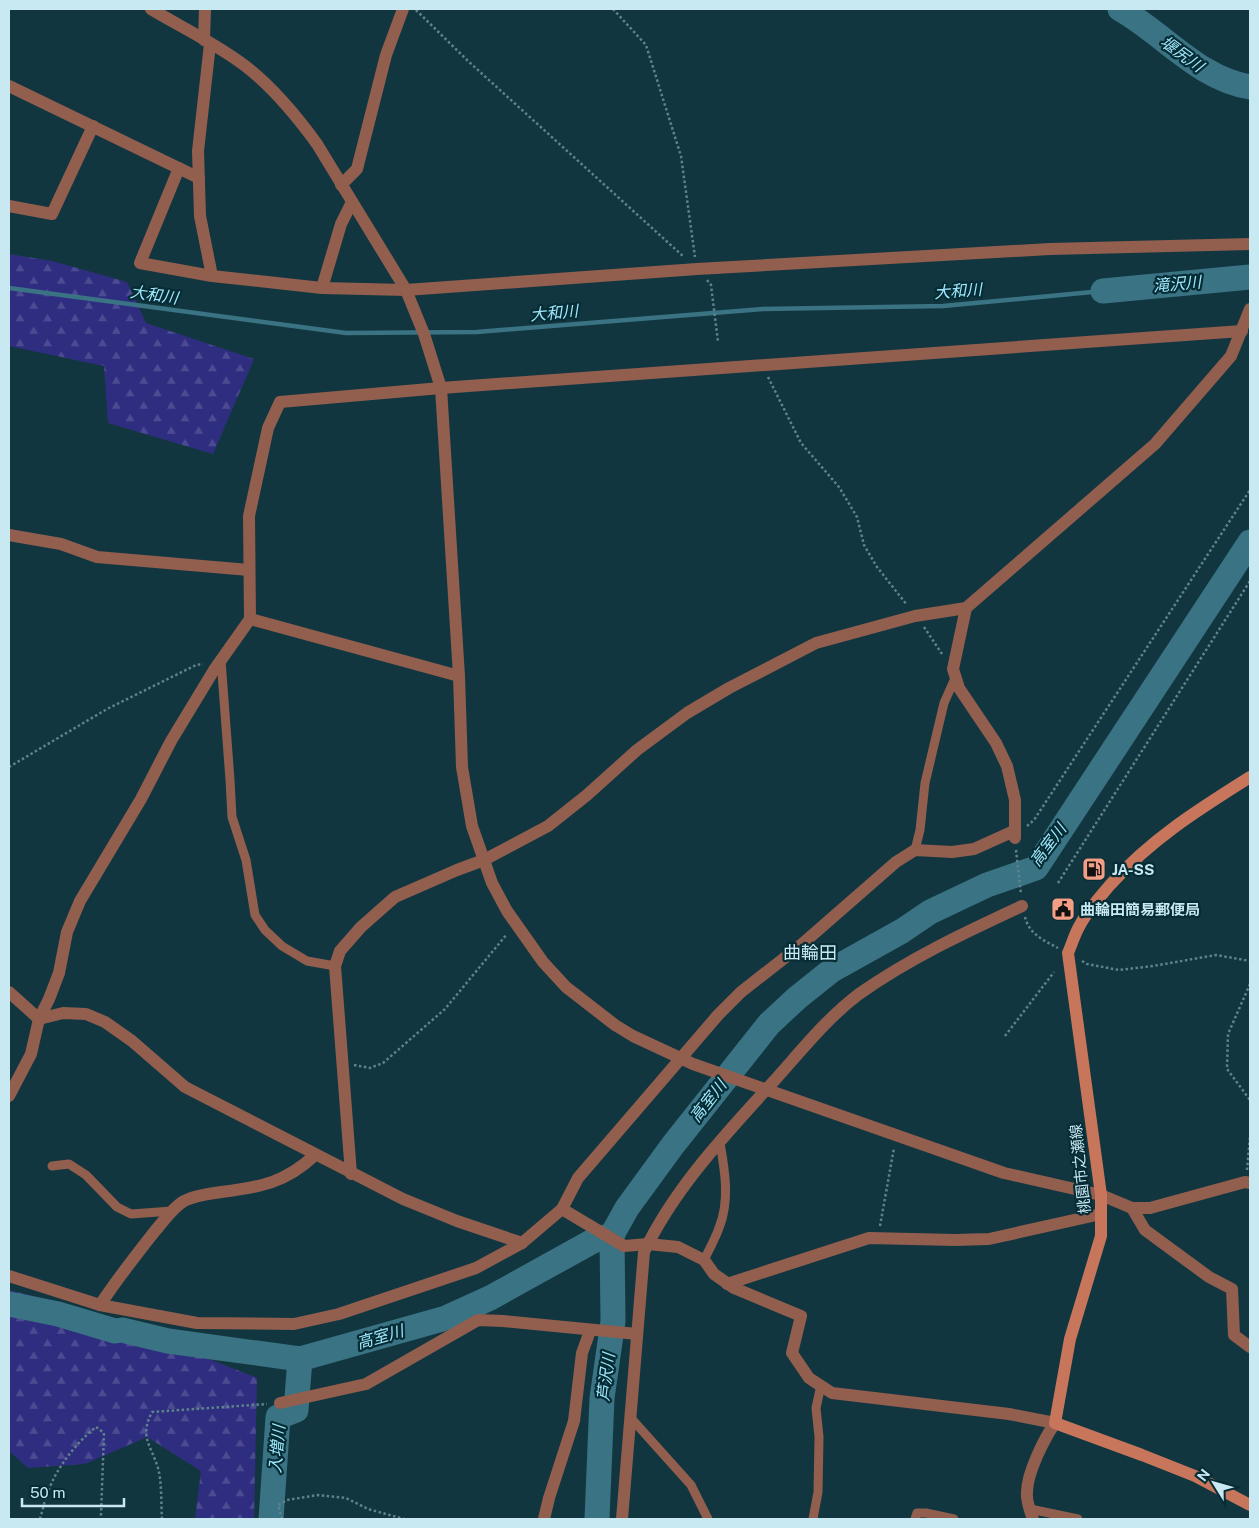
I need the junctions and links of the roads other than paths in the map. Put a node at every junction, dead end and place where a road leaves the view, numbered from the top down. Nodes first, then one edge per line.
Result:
1 (151, 9) edge
2 (205, 9) edge
3 (403, 9) edge
4 (207, 42) junction
5 (9, 86) edge
6 (93, 126) junction
7 (179, 168) junction
8 (199, 178) junction
9 (341, 184) junction
10 (352, 202) junction
11 (9, 206) edge
12 (1250, 244) edge
13 (212, 276) junction
14 (322, 288) junction
15 (408, 294) junction
16 (1250, 309) edge
17 (1243, 328) junction
18 (439, 382) junction
19 (9, 536) edge
20 (249, 570) junction
21 (966, 608) junction
22 (250, 619) junction
23 (221, 660) junction
24 (955, 673) junction
25 (459, 676) junction
26 (1250, 777) edge
27 (915, 850) junction
28 (484, 860) junction
29 (1022, 905) road end
30 (335, 966) junction
31 (9, 992) edge
32 (39, 1019) junction
33 (688, 1061) junction
34 (764, 1088) junction
35 (9, 1096) edge
36 (720, 1143) junction
37 (315, 1155) junction
38 (52, 1166) dead end
39 (351, 1174) junction
40 (1248, 1182) edge
41 (1101, 1195) junction
42 (1132, 1208) junction
43 (562, 1209) junction
44 (172, 1211) junction
45 (1102, 1214) junction
46 (522, 1243) junction
47 (648, 1244) junction
48 (704, 1260) junction
49 (9, 1276) edge
50 (727, 1284) junction
51 (100, 1305) junction
52 (594, 1331) junction
53 (633, 1334) junction
54 (1250, 1347) edge
55 (821, 1386) junction
56 (280, 1403) road end
57 (630, 1417) junction
58 (1055, 1423) junction
59 (1250, 1505) edge
60 (1031, 1514) edge
61 (544, 1519) edge
62 (622, 1519) edge
63 (708, 1519) edge
64 (813, 1519) edge
65 (915, 1519) edge
66 (954, 1519) edge
67 (1078, 1519) edge

1 - 4 street
2 - 4 street
3 - 9 street
4 - 8 street
4 - 9 street
5 - 6 street
6 - 7 street
6 - 11 street
7 - 8 street
7 - 13 street
8 - 13 street
9 - 10 street
10 - 14 street
10 - 15 street
12 - 15 street
13 - 14 street
14 - 15 street
15 - 18 street
16 - 17 street
17 - 18 street
17 - 21 street
18 - 20 street
18 - 25 street
19 - 20 street
20 - 22 street
21 - 24 street
21 - 28 street
22 - 23 street
22 - 25 street
23 - 30 lane
23 - 32 street
24 - 27 lane
24 - 27 street
25 - 28 street
26 - 41 main road, 桃園市之瀬線
27 - 33 street
28 - 30 street
28 - 33 street
29 - 34 street
30 - 39 street
31 - 32 street
32 - 35 street
32 - 37 street
33 - 34 street
33 - 43 street
34 - 36 street
34 - 41 street
36 - 47 street
36 - 48 lane
37 - 39 street
37 - 44 street
38 - 44 lane
39 - 46 street
40 - 42 street
41 - 42 street
41 - 45 main road, 桃園市之瀬線
42 - 54 street
43 - 46 street
43 - 47 street
44 - 51 street
45 - 50 street
45 - 58 main road, 桃園市之瀬線
46 - 51 street
47 - 48 street
47 - 53 street
48 - 50 street
49 - 51 street
50 - 55 street
52 - 53 street
52 - 56 street
52 - 61 street
53 - 57 street
55 - 58 street
55 - 64 lane
57 - 62 street
57 - 63 lane
58 - 59 main road
58 - 60 street
60 - 67 lane
65 - 66 lane

